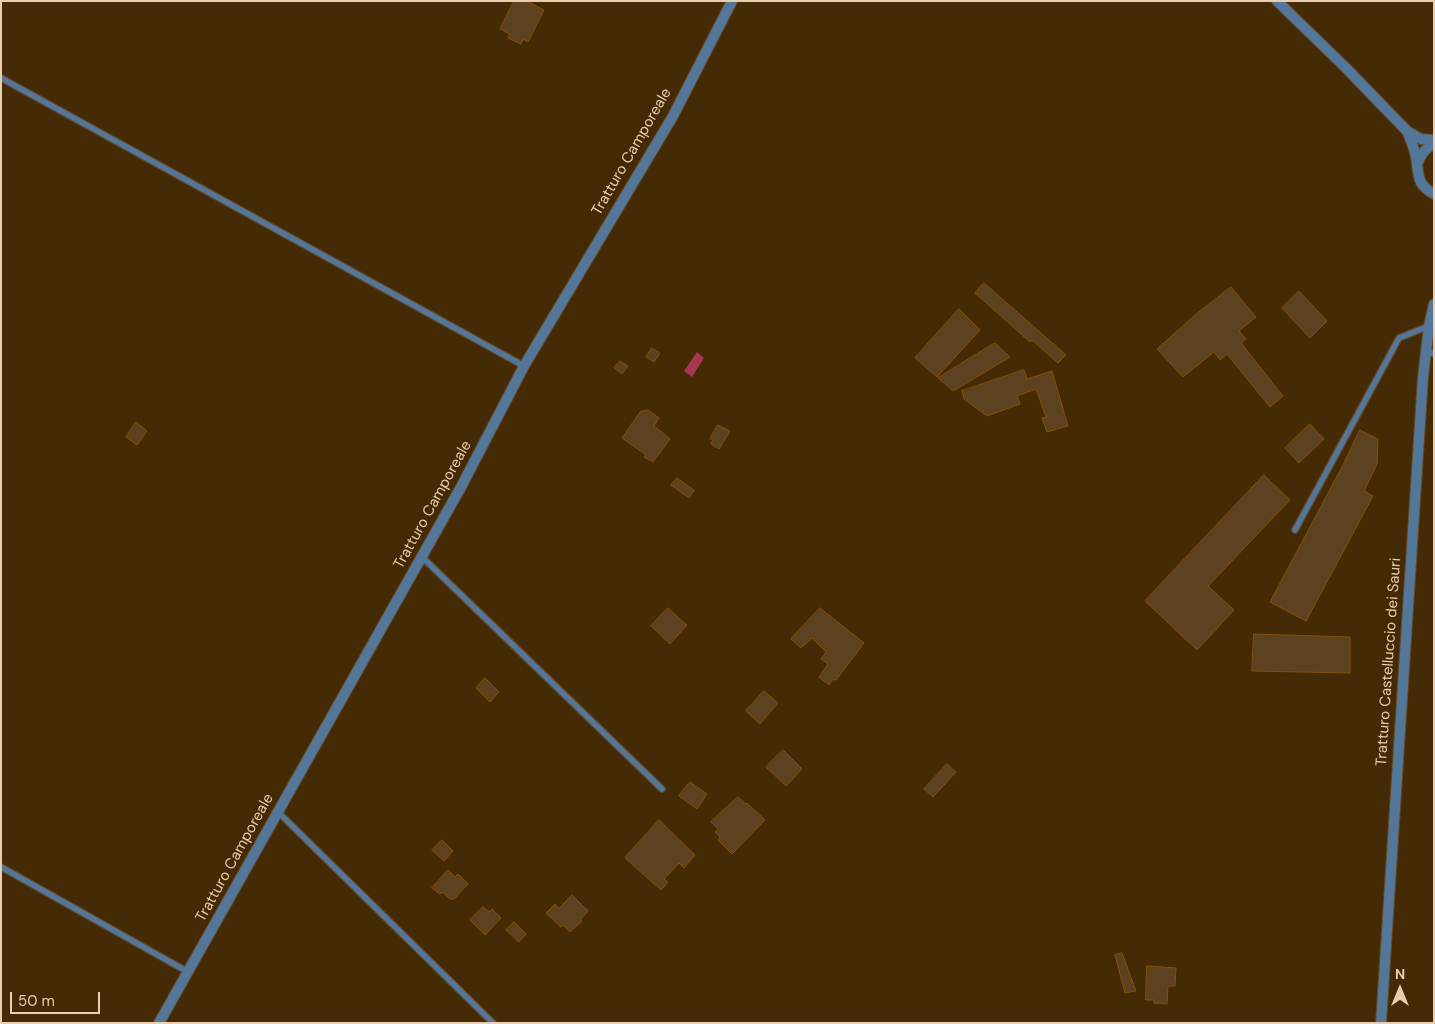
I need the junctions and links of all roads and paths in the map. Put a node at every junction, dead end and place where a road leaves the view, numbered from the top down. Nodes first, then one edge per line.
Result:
1 (732, 1) edge
2 (1276, 1) edge
3 (1, 78) edge
4 (1407, 131) junction
5 (1434, 142) edge
6 (1417, 164) junction
7 (1433, 194) edge
8 (1434, 304) edge
9 (1429, 326) junction
10 (1430, 352) edge
11 (524, 366) junction
12 (1295, 530) dead end
13 (422, 557) junction
14 (662, 790) dead end
15 (278, 812) junction
16 (1, 867) edge
17 (188, 972) junction
18 (159, 1023) edge
19 (493, 1023) edge
20 (1381, 1023) edge

1 - 11 street, Tratturo Camporeale
2 - 4 street
3 - 11 lane
4 - 5 street
4 - 6 street
5 - 6 street
6 - 7 street
8 - 9 street, Tratturo Castelluccio dei Sauri
9 - 10 street, Tratturo Castelluccio dei Sauri
9 - 12 lane
10 - 20 street, Tratturo Castelluccio dei Sauri
11 - 13 street, Tratturo Camporeale
13 - 14 lane
13 - 15 street, Tratturo Camporeale
15 - 17 street, Tratturo Camporeale
15 - 19 lane
16 - 17 lane
17 - 18 street, Tratturo Camporeale

